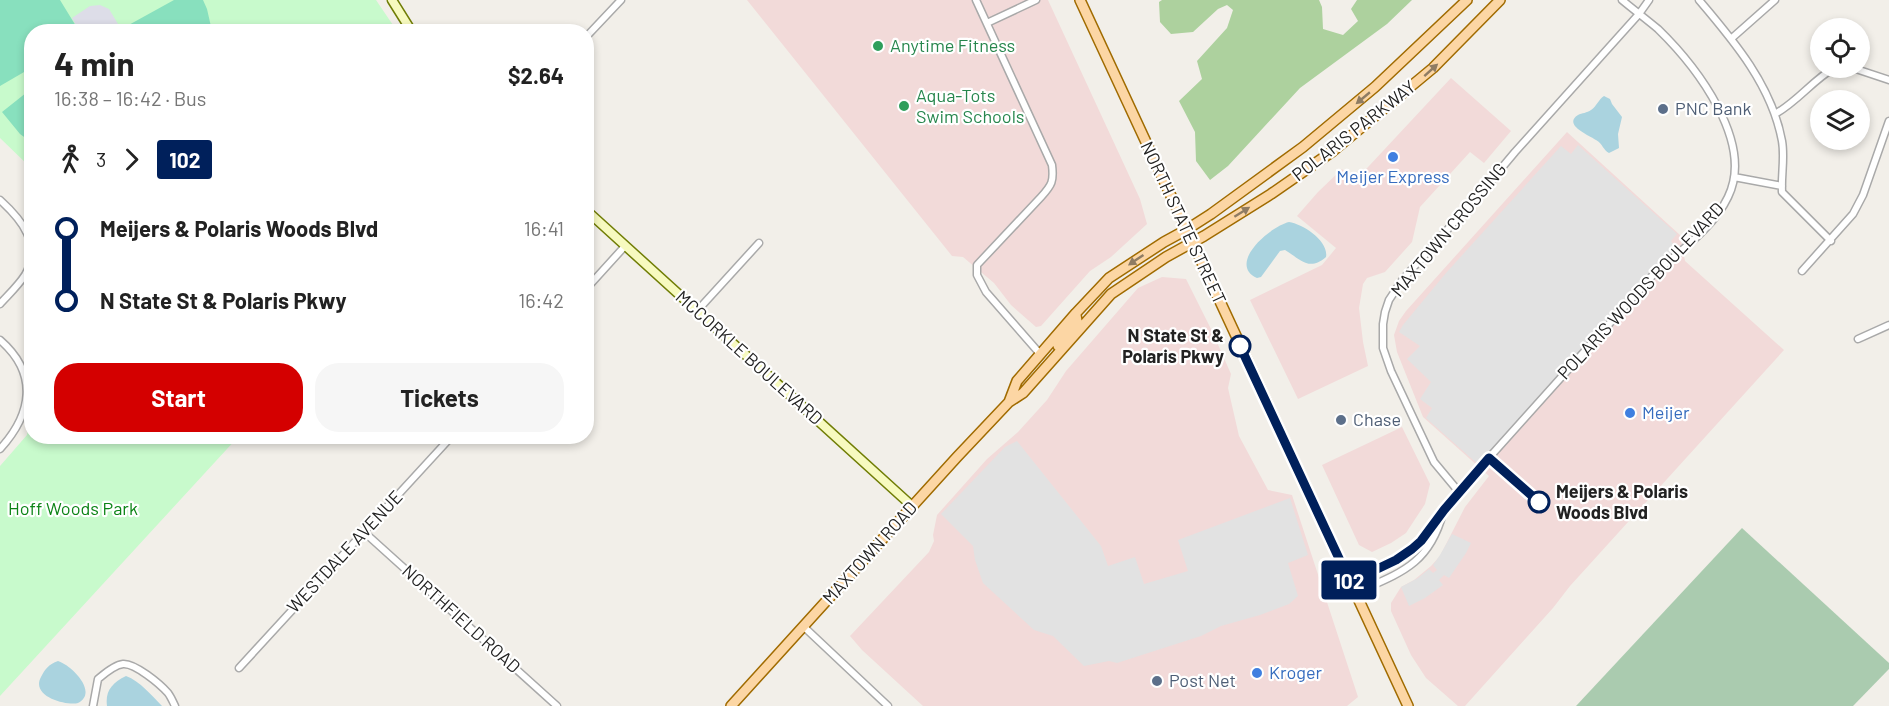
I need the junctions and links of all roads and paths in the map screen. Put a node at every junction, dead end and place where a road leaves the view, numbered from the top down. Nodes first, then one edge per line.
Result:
1 (392, 0) edge
2 (621, 0) edge
3 (976, 0) edge
4 (1036, 0) edge
5 (1080, 0) edge
6 (1467, 0) edge
7 (1500, 0) edge
8 (1623, 0) edge
9 (1649, 0) edge
10 (1699, 0) edge
11 (1775, 0) edge
12 (1639, 14) junction
13 (987, 23) junction
14 (407, 24) edge
15 (594, 29) edge
16 (1732, 38) junction
17 (1870, 74) edge
18 (1820, 78) edge
19 (1889, 80) edge
20 (1775, 114) junction
21 (1889, 121) edge
22 (1734, 177) junction
23 (1782, 186) junction
24 (0, 200) edge
25 (594, 217) edge
26 (24, 225) edge
27 (1186, 230) junction
28 (1831, 241) junction
29 (1192, 242) junction
30 (759, 243) dead end
31 (625, 246) junction
32 (1802, 271) dead end
33 (24, 276) edge
34 (594, 281) edge
35 (0, 304) edge
36 (698, 311) junction
37 (1076, 313) junction
38 (1889, 325) edge
39 (1858, 339) dead end
40 (0, 340) edge
41 (1041, 355) junction
42 (1047, 367) junction
43 (24, 378) edge
44 (1009, 402) junction
45 (24, 407) edge
46 (445, 444) edge
47 (0, 449) edge
48 (1459, 492) junction
49 (912, 506) junction
50 (1444, 510) junction
51 (364, 532) junction
52 (1350, 582) junction
53 (1355, 593) junction
54 (803, 626) junction
55 (238, 668) dead end
56 (93, 706) edge
57 (175, 706) edge
58 (557, 706) edge
59 (731, 706) edge
60 (888, 706) edge
61 (1408, 706) edge

1 - 14 street
2 - 15 street
3 - 13 street
4 - 13 street
5 - 27 main road, NORTH STATE STREET
6 -> 27 main road, POLARIS PARKWAY
29 -> 7 main road, POLARIS PARKWAY
8 - 12 street, POLARIS WOODS BOULEVARD
9 - 12 street, MAXTOWN CROSSING
10 - 16 street
11 - 16 street
12 - 22 street, POLARIS WOODS BOULEVARD
12 - 48 street, MAXTOWN CROSSING
13 - 41 street
16 - 20 street
17 - 19 street
18 - 20 street
20 - 23 street
21 - 28 street
22 - 23 street
22 - 48 street, POLARIS WOODS BOULEVARD
23 - 28 street
24 - 26 street
25 - 31 street, MCCORKLE BOULEVARD
27 - 29 main road, NORTH STATE STREET
27 -> 37 main road, MAXTOWN ROAD
28 - 32 street
29 - 42 main road, MAXTOWN ROAD
29 - 52 main road, NORTH STATE STREET
30 - 36 street
31 - 34 street
31 - 36 street, MCCORKLE BOULEVARD
33 - 35 street
36 - 49 street, MCCORKLE BOULEVARD
37 - 41 main road, MAXTOWN ROAD
37 - 42 main road
38 - 39 street
40 - 43 street
41 - 44 main road, MAXTOWN ROAD
42 - 44 main road, MAXTOWN ROAD
44 - 49 main road, MAXTOWN ROAD
45 - 47 street
46 - 51 street, WESTDALE AVENUE
48 - 50 street, POLARIS WOODS BOULEVARD
49 - 54 main road, MAXTOWN ROAD
50 - 52 street, POLARIS WOODS BOULEVARD
50 - 53 street, POLARIS WOODS BOULEVARD
51 - 55 street, WESTDALE AVENUE
51 - 58 street, NORTHFIELD ROAD
52 - 53 main road, NORTH STATE STREET
53 - 61 main road, NORTH STATE STREET
54 - 59 main road, MAXTOWN ROAD
54 - 60 street
56 - 57 street

